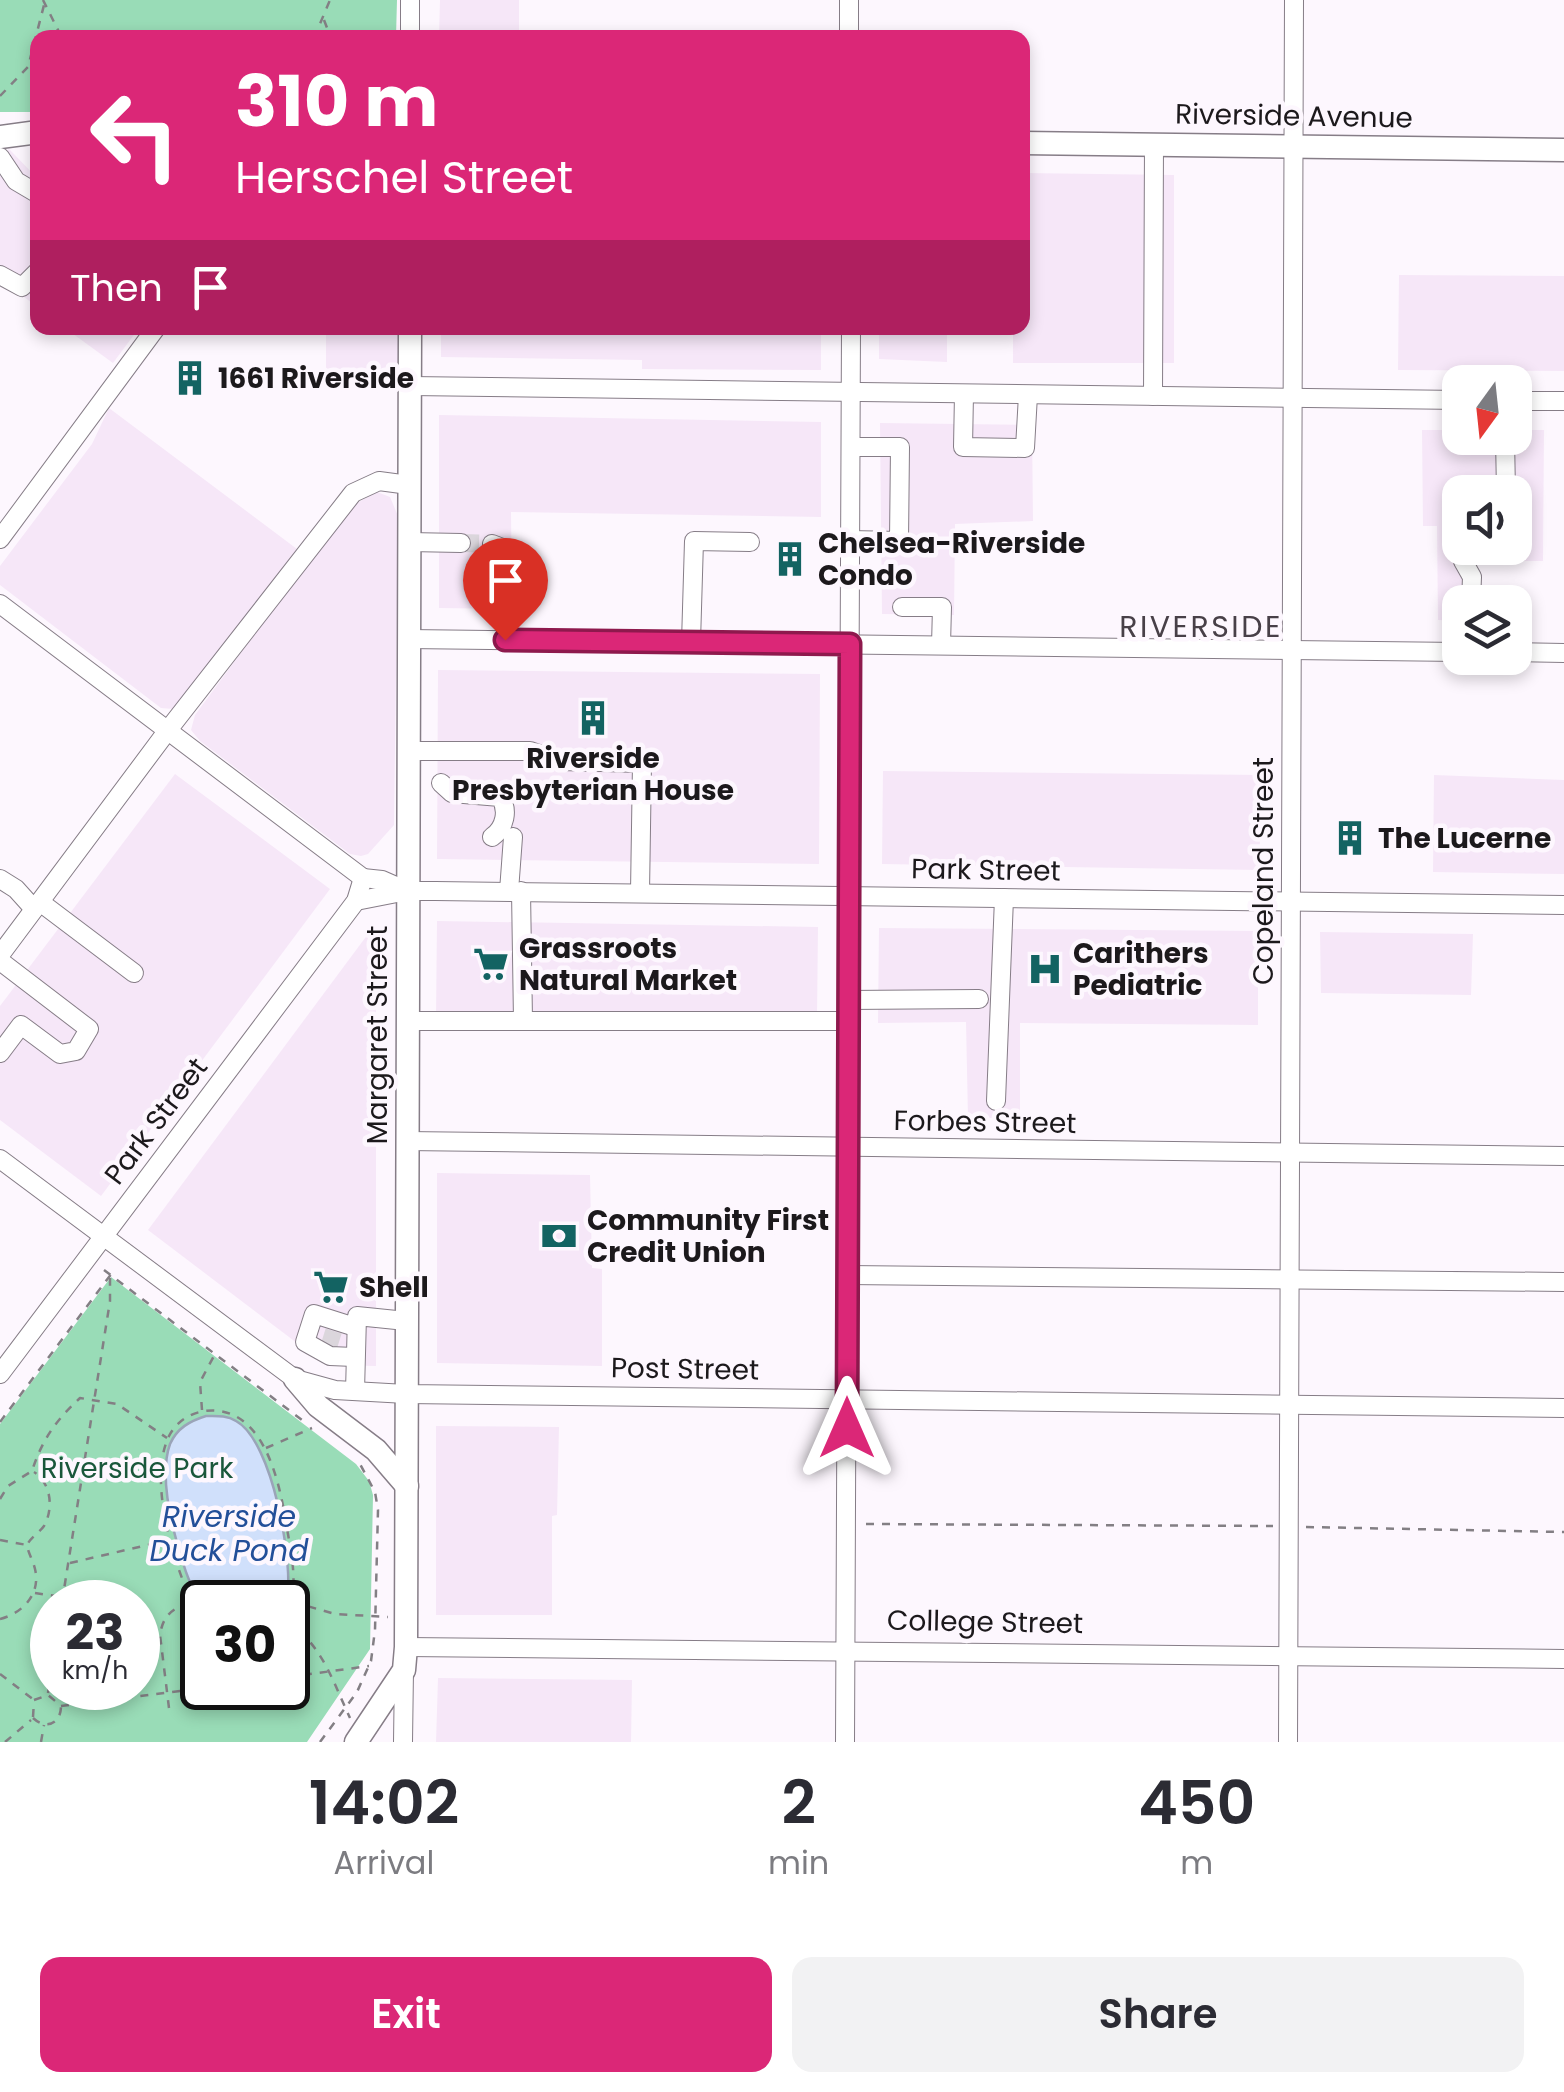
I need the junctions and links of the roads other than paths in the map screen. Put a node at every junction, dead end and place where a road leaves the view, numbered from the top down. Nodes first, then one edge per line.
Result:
1 (410, 0) edge
2 (849, 0) edge
3 (1294, 0) edge
4 (410, 30) edge
5 (849, 30) edge
6 (30, 133) edge
7 (0, 136) edge
8 (1030, 143) edge
9 (1154, 144) junction
10 (1294, 146) junction
11 (1564, 150) edge
12 (0, 157) edge
13 (30, 189) edge
14 (0, 275) edge
15 (30, 280) edge
16 (151, 335) edge
17 (410, 335) edge
18 (851, 335) edge
19 (410, 386) junction
20 (851, 392) junction
21 (964, 394) junction
22 (1028, 395) junction
23 (1153, 396) junction
24 (1292, 398) junction
25 (1442, 400) edge
26 (1532, 400) edge
27 (1564, 401) edge
28 (851, 447) junction
29 (409, 485) junction
30 (0, 539) edge
31 (850, 540) junction
32 (409, 542) junction
33 (750, 542) dead end
34 (461, 543) tunnel mouth
35 (492, 544) dead end
36 (0, 604) edge
37 (902, 607) dead end
38 (408, 639) junction
39 (505, 640) junction
40 (691, 642) junction
41 (850, 644) junction
42 (941, 645) junction
43 (1292, 650) junction
44 (1442, 652) edge
45 (1532, 652) edge
46 (1564, 653) edge
47 (168, 730) junction
48 (408, 751) junction
49 (441, 783) dead end
50 (492, 837) dead end
51 (513, 837) dead end
52 (363, 878) junction
53 (0, 879) edge
54 (408, 891) junction
55 (515, 891) junction
56 (640, 892) junction
57 (848, 896) junction
58 (1004, 898) junction
59 (356, 901) junction
60 (1290, 901) junction
61 (1564, 904) edge
62 (37, 905) junction
63 (0, 958) edge
64 (134, 974) dead end
65 (978, 999) dead end
66 (848, 1000) junction
67 (407, 1020) junction
68 (522, 1020) junction
69 (848, 1020) junction
70 (0, 1053) edge
71 (996, 1101) dead end
72 (406, 1141) junction
73 (848, 1148) junction
74 (1291, 1153) junction
75 (1564, 1156) edge
76 (0, 1159) edge
77 (104, 1236) junction
78 (847, 1274) junction
79 (1290, 1278) junction
80 (1564, 1282) edge
81 (406, 1321) junction
82 (334, 1340) junction
83 (0, 1374) edge
84 (292, 1377) junction
85 (355, 1391) junction
86 (406, 1394) junction
87 (847, 1399) junction
88 (1290, 1405) junction
89 (1564, 1408) edge
90 (407, 1486) junction
91 (846, 1650) junction
92 (1289, 1656) junction
93 (405, 1658) junction
94 (1564, 1659) edge
95 (355, 1733) edge
96 (403, 1742) edge
97 (845, 1742) edge
98 (1288, 1742) edge

1 - 4 street
2 - 5 street
3 - 10 street, Copeland Street
6 - 7 main road
8 - 9 main road, Riverside Avenue
9 - 10 main road, Riverside Avenue
9 - 23 street
10 - 11 main road, Riverside Avenue
10 - 24 street, Copeland Street
12 - 13 street
14 - 15 street
16 - 30 street
17 - 19 main road, Margaret Street
18 - 20 street
19 - 20 street
19 - 29 main road, Margaret Street
20 - 21 street
20 - 28 street
21 - 22 street
21 - 22 street
22 - 23 street
23 - 24 street
24 - 25 street
24 - 43 street, Copeland Street
26 - 27 street
28 - 31 street
28 - 31 street
29 - 32 main road, Margaret Street
29 - 47 street
31 - 41 street
32 - 34 street
32 - 38 main road, Margaret Street
33 - 40 street
35 - 39 street
36 - 47 street
37 - 42 street
38 - 39 street
38 - 48 main road, Margaret Street
39 - 40 street
40 - 41 street
41 - 42 street
41 - 57 street
42 - 43 street
43 - 44 street
43 - 60 street, Copeland Street
45 - 46 street
47 - 52 street
47 - 62 street
48 - 54 main road, Margaret Street
48 - 56 street
49 - 50 street
51 - 55 street
52 - 54 street, Park Street
52 - 59 street, Park Street
53 - 62 street
54 - 55 street, Park Street
54 - 59 street, Park Street
54 - 67 main road, Margaret Street
55 - 56 street, Park Street
55 - 68 street
56 - 57 street, Park Street
57 - 58 street, Park Street
57 - 66 street
58 - 60 street, Park Street
58 - 71 street
59 - 77 street, Park Street
60 - 61 street, Park Street
60 - 74 street, Copeland Street
62 - 63 street
62 - 64 street
63 - 70 street
65 - 66 street
66 - 69 street
67 - 68 street
67 - 72 main road, Margaret Street
68 - 69 street
69 - 73 street
72 - 73 street, Forbes Street
72 - 81 main road, Margaret Street
73 - 74 street, Forbes Street
73 - 78 street
74 - 75 street, Forbes Street
74 - 79 street, Copeland Street
76 - 77 street, Post Street
77 - 83 street, Park Street
77 - 84 street, Post Street
78 - 79 street
78 - 87 street
79 - 80 street
79 - 88 street, Copeland Street
81 - 82 street
81 - 86 main road, Margaret Street
82 - 84 street
82 - 85 street
84 - 85 street, Post Street
84 - 90 main road
85 - 86 street, Post Street
86 - 87 street, Post Street
86 - 90 main road, Margaret Street
87 - 88 street, Post Street
87 - 91 street
88 - 89 street, Post Street
88 - 92 street, Copeland Street
90 - 93 main road, Margaret Street
91 - 92 street, College Street
91 - 93 street, College Street
91 - 97 street
92 - 94 street, College Street
92 - 98 street, Copeland Street
93 - 95 main road
93 - 96 street, Margaret Street

